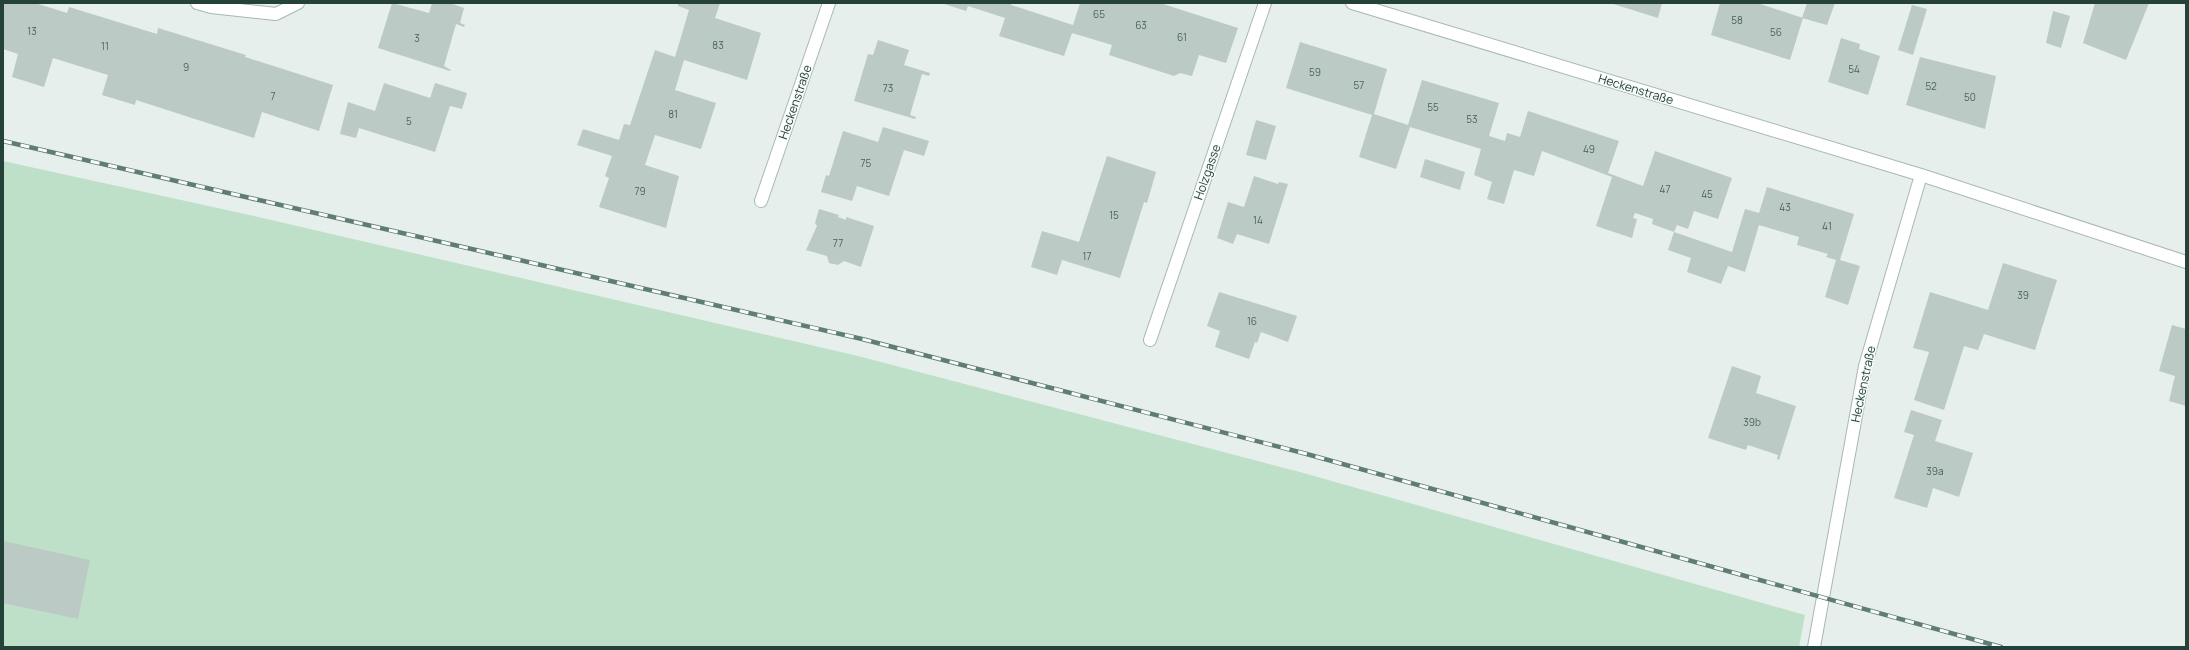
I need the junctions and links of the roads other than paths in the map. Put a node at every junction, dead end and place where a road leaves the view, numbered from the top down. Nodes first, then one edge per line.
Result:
1 (197, 3) edge
2 (298, 3) edge
3 (829, 3) edge
4 (1265, 3) edge
5 (1352, 3) edge
6 (1921, 175) junction
7 (761, 201) dead end
8 (2186, 262) edge
9 (1150, 340) dead end
10 (1814, 647) edge

1 - 2 street
3 - 7 street, Heckenstraße
4 - 9 street, Holzgasse
5 - 6 street, Heckenstraße
6 - 8 street, Heckenstraße
6 - 10 street, Heckenstraße

